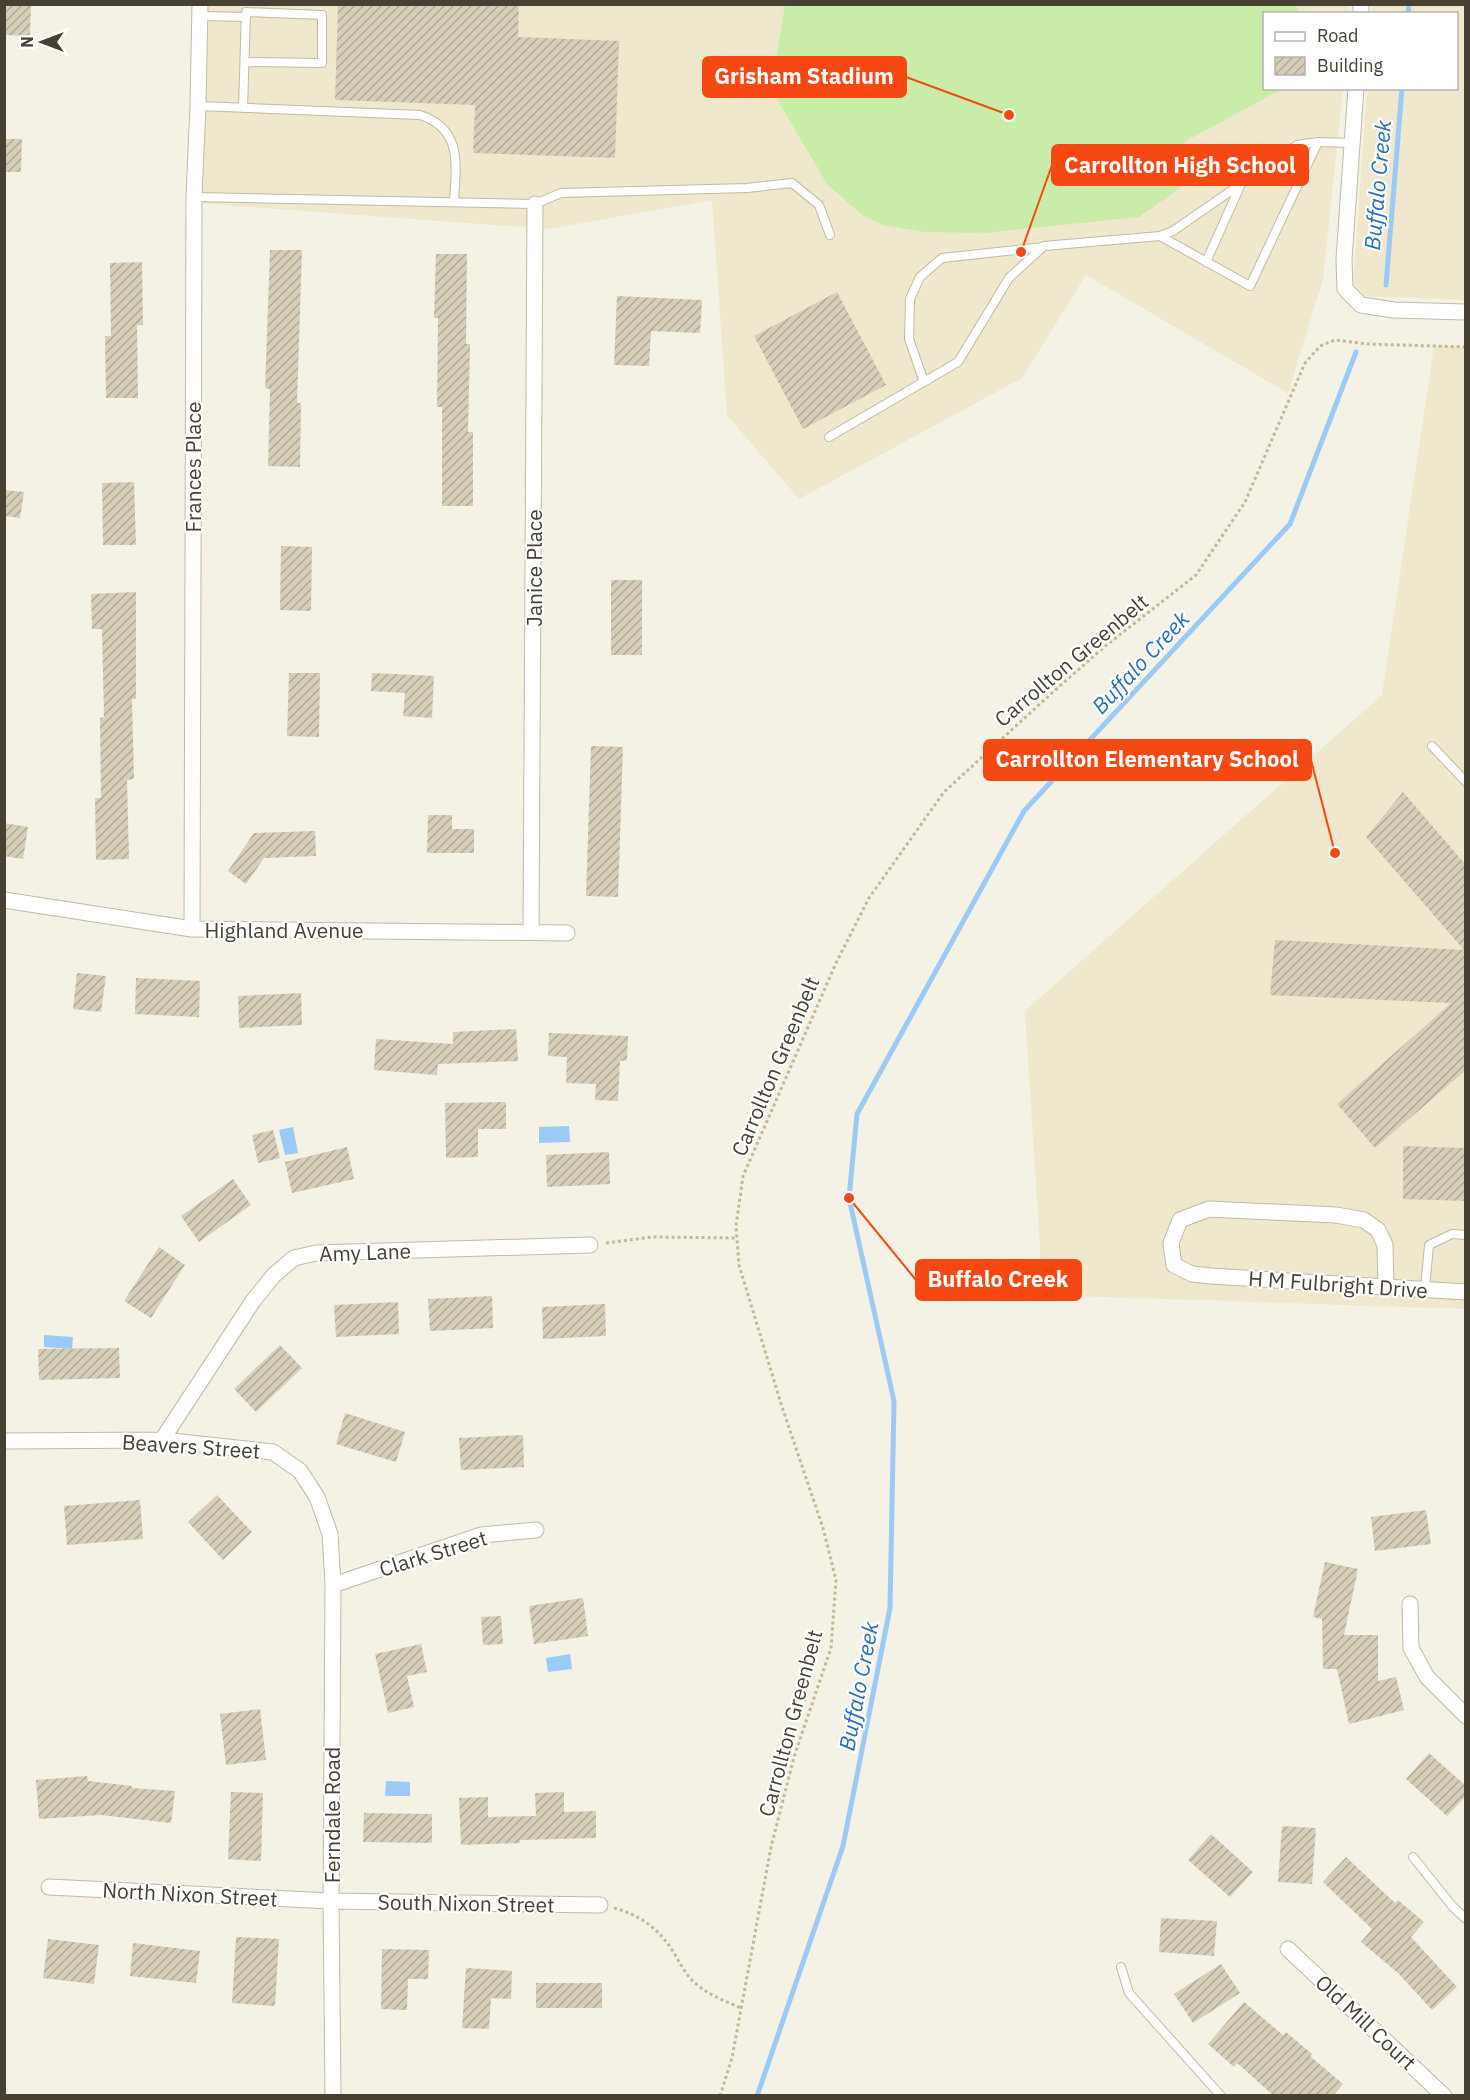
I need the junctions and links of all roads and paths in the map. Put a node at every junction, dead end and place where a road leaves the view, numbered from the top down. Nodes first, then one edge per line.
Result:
1 (200, 10) edge
2 (246, 17) junction
3 (245, 62) junction
4 (1356, 90) edge
5 (198, 105) junction
6 (243, 108) junction
7 (1318, 142) junction
8 (1352, 143) junction
9 (1242, 182) junction
10 (194, 197) junction
11 (454, 202) junction
12 (535, 204) junction
13 (830, 235) dead end
14 (1160, 236) junction
15 (1044, 246) junction
16 (1206, 262) junction
17 (1466, 312) edge
18 (1466, 347) edge
19 (924, 382) junction
20 (829, 437) dead end
21 (1432, 746) dead end
22 (1466, 782) edge
23 (4, 900) edge
24 (192, 929) junction
25 (531, 932) junction
26 (567, 933) dead end
27 (1466, 1234) edge
28 (737, 1238) junction
29 (590, 1245) joint
30 (1386, 1287) junction
31 (1425, 1289) junction
32 (1466, 1292) edge
33 (162, 1440) junction
34 (4, 1441) edge
35 (536, 1530) dead end
36 (330, 1534) joint
37 (333, 1585) junction
38 (1410, 1604) dead end
39 (1466, 1716) edge
40 (1413, 1857) dead end
41 (49, 1887) dead end
42 (331, 1901) junction
43 (600, 1905) joint
44 (1466, 1919) edge
45 (1288, 1949) dead end
46 (1121, 1967) dead end
47 (741, 2008) junction
48 (333, 2096) edge
49 (720, 2096) edge
50 (1221, 2096) edge
51 (1444, 2096) edge

1 - 2 lane
1 - 5 street, Frances Place
2 - 3 lane
2 - 3 lane
3 - 6 lane
4 - 8 street
5 - 6 lane
5 - 10 street, Frances Place
6 - 11 lane
7 - 8 lane
7 - 9 lane
7 - 16 lane
8 - 17 street
9 - 14 lane
9 - 16 lane
10 - 11 lane
10 - 24 street, Frances Place
11 - 12 lane
12 - 13 lane
12 - 25 street, Janice Place
14 - 15 lane
14 - 16 lane
15 - 19 lane
15 - 19 lane
18 - 28 path, Carrollton Greenbelt
19 - 20 lane
21 - 22 lane
23 - 24 street, Highland Avenue
24 - 25 street, Highland Avenue
25 - 26 street, Highland Avenue
27 - 31 lane
28 - 29 path
28 - 47 path, Carrollton Greenbelt
29 - 33 street, Amy Lane
30 - 30 street, H M Fulbright Drive
30 - 31 street, H M Fulbright Drive
31 - 32 street, H M Fulbright Drive
33 - 34 street, Beavers Street
33 - 36 street, Beavers Street
35 - 37 street, Clark Street
36 - 37 street, Ferndale Road
37 - 42 street, Ferndale Road
38 - 39 street
40 - 44 lane
41 - 42 street, North Nixon Street
42 - 43 street, South Nixon Street
42 - 48 street, Ferndale Road
43 - 47 path
45 - 51 street, Old Mill Court
46 - 50 lane
47 - 49 path, Carrollton Greenbelt

